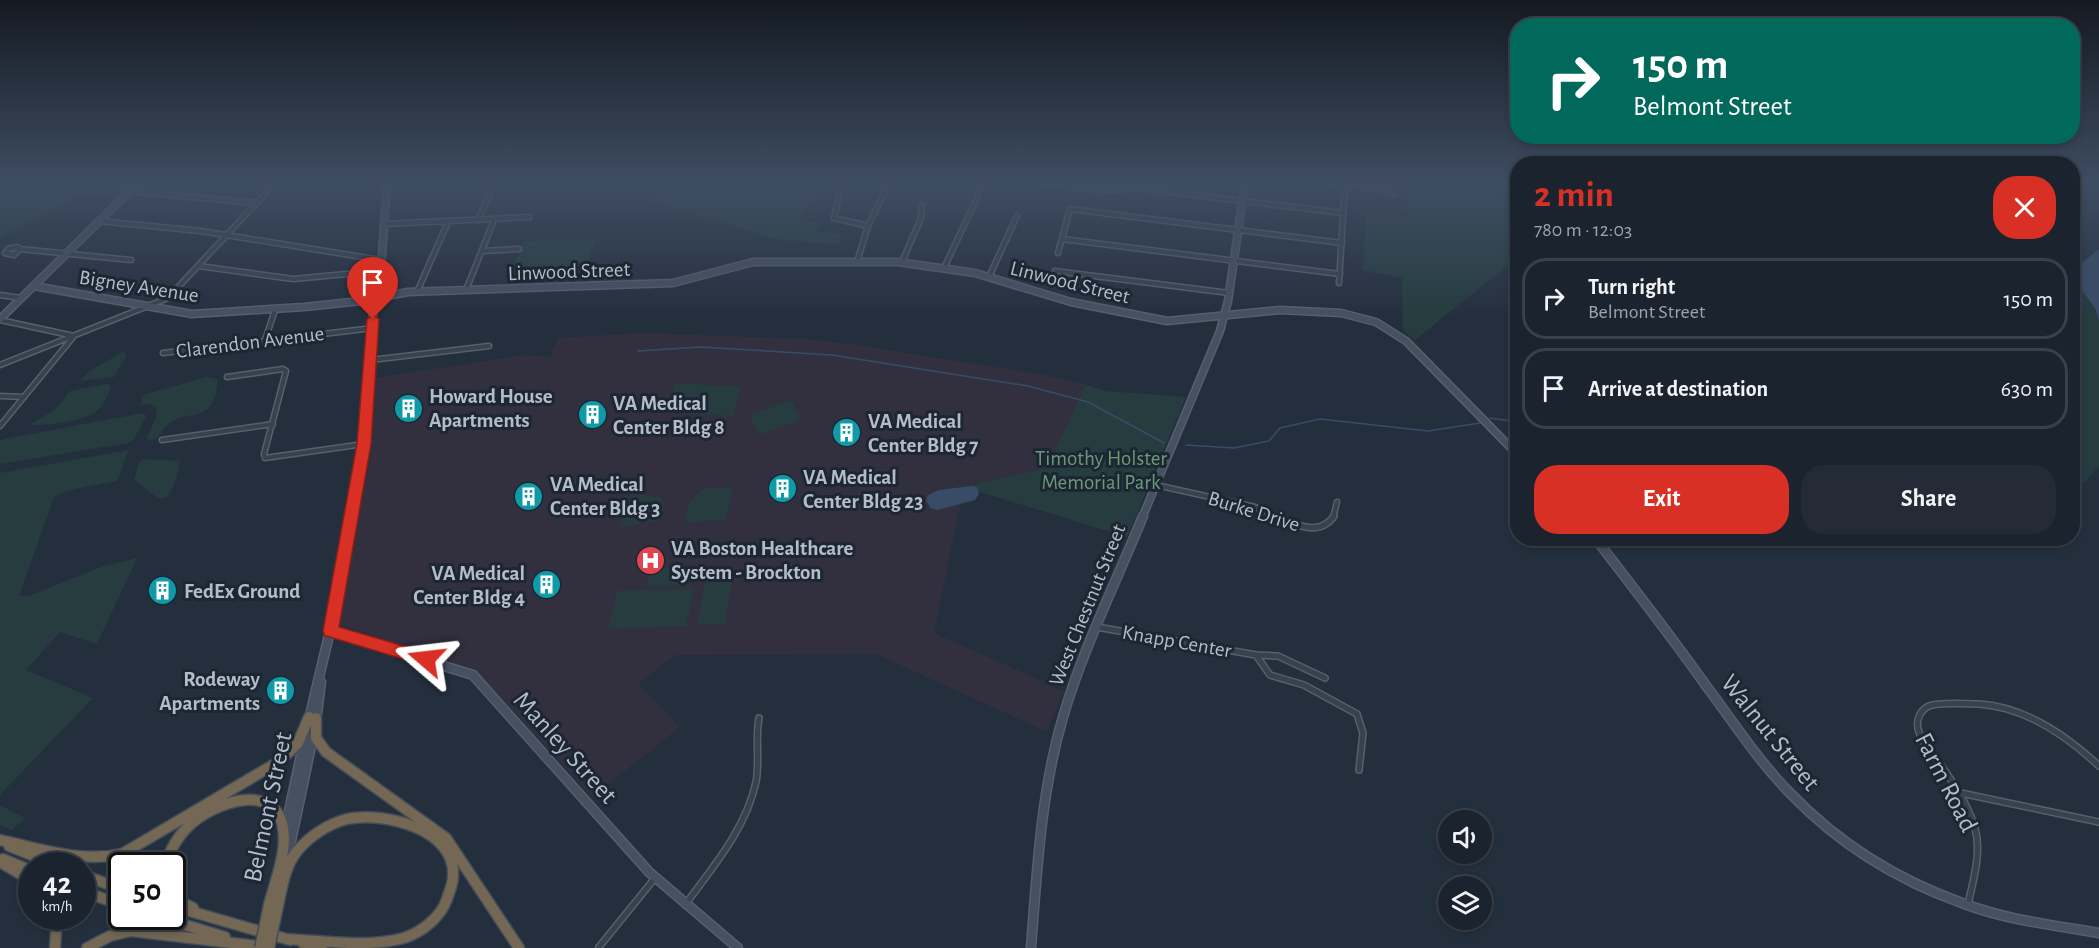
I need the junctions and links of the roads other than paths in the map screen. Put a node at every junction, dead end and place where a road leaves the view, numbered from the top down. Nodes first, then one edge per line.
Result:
1 (92, 227) edge
2 (156, 227) edge
3 (235, 227) edge
4 (384, 227) edge
5 (446, 227) edge
6 (491, 227) edge
7 (868, 227) edge
8 (917, 227) edge
9 (963, 227) edge
10 (1012, 227) edge
11 (1065, 227) edge
12 (1216, 227) edge
13 (1343, 227) edge
14 (1238, 230) junction
15 (228, 235) junction
16 (1062, 239) junction
17 (1342, 243) junction
18 (20, 249) dead end
19 (519, 249) dead end
20 (482, 251) junction
21 (66, 253) junction
22 (1058, 253) dead end
23 (131, 260) dead end
24 (381, 260) junction
25 (1234, 261) junction
26 (856, 262) junction
27 (902, 262) junction
28 (199, 266) junction
29 (944, 267) junction
30 (379, 271) junction
31 (1055, 271) dead end
32 (1340, 274) junction
33 (989, 277) junction
34 (1339, 283) dead end
35 (34, 286) junction
36 (466, 290) junction
37 (417, 292) junction
38 (1229, 293) junction
39 (0, 295) edge
40 (375, 297) junction
41 (21, 298) junction
42 (147, 307) junction
43 (275, 310) junction
44 (1224, 316) junction
45 (0, 320) edge
46 (372, 328) junction
47 (74, 336) junction
48 (266, 340) junction
49 (489, 346) dead end
50 (163, 352) dead end
51 (371, 360) junction
52 (0, 365) edge
53 (227, 376) dead end
54 (0, 396) edge
55 (24, 397) junction
56 (273, 424) junction
57 (0, 426) edge
58 (162, 441) dead end
59 (364, 444) junction
60 (1510, 447) edge
61 (1156, 485) junction
62 (1337, 502) dead end
63 (1601, 546) edge
64 (1097, 627) junction
65 (330, 631) junction
66 (1256, 655) junction
67 (1325, 678) dead end
68 (313, 718) junction
69 (759, 718) dead end
70 (2099, 766) edge
71 (1359, 770) dead end
72 (1956, 792) junction
73 (2099, 822) edge
74 (0, 841) edge
75 (281, 848) junction
76 (26, 852) edge
77 (171, 852) edge
78 (0, 860) edge
79 (18, 866) edge
80 (18, 872) edge
81 (655, 878) junction
82 (280, 892) junction
83 (186, 904) edge
84 (273, 905) junction
85 (685, 905) junction
86 (1968, 905) junction
87 (186, 910) edge
88 (227, 923) junction
89 (186, 925) edge
90 (57, 930) edge
91 (2099, 933) edge
92 (286, 939) junction
93 (260, 947) edge
94 (599, 947) edge
95 (56, 948) edge
96 (87, 948) edge
97 (269, 948) edge
98 (322, 948) edge
99 (519, 948) edge
100 (738, 948) edge
101 (1031, 948) edge

1 - 21 main road
2 - 15 street
3 - 15 street
4 - 24 main road, Belmont Street
5 - 37 street
6 - 20 street
7 - 26 street
8 - 27 street
9 - 29 street
10 - 33 street
11 - 16 street
12 - 14 street
13 - 17 street
14 - 17 street
14 - 25 main road, West Chestnut Street
15 - 24 street
15 - 28 street
16 - 22 street
16 - 25 street
17 - 32 street
18 - 21 street
19 - 20 street
20 - 36 street
21 - 23 street
21 - 35 main road
24 - 30 main road, Belmont Street
25 - 32 street
25 - 38 main road, West Chestnut Street
26 - 27 main road, Linwood Street
26 - 36 main road, Linwood Street
27 - 29 main road, Linwood Street
28 - 30 street
28 - 42 street
29 - 33 main road, Linwood Street
30 - 40 main road, Belmont Street
31 - 38 street
32 - 34 street
33 - 44 main road, Linwood Street
35 - 41 main road
35 - 42 main road, Bigney Avenue
36 - 37 main road, Linwood Street
37 - 40 main road, Linwood Street
38 - 44 main road, West Chestnut Street
39 - 41 street
40 - 43 main road, Bigney Avenue
40 - 46 main road, Belmont Street
41 - 45 main road
42 - 43 main road, Bigney Avenue
42 - 47 street
43 - 48 street
44 - 60 main road, Linwood Street
44 - 61 main road, West Chestnut Street
45 - 47 street
46 - 48 street, Clarendon Avenue
46 - 51 main road, Belmont Street
47 - 52 street
47 - 55 street
48 - 50 street, Clarendon Avenue
49 - 51 street
51 - 59 main road, Belmont Street
53 - 56 street
54 - 55 street
55 - 57 street
56 - 58 street
56 - 59 street
59 - 65 main road, Belmont Street
61 - 62 street, Burke Drive
61 - 64 main road, West Chestnut Street
63 - 86 main road, Walnut Street
64 - 66 street, Knapp Center
64 - 101 main road, West Chestnut Street
65 - 68 main road, Belmont Street
65 - 81 main road, Manley Street
66 - 67 street, Knapp Center
66 - 71 street
68 - 74 highway
68 - 75 main road, Belmont Street
68 - 82 main road, Belmont Street
68 - 99 highway
69 - 85 street
70 - 72 street, Farm Road
72 - 73 street
72 - 86 street, Farm Road
74 - 76 highway
75 - 77 highway
75 - 84 highway, Belmont Street
78 - 79 highway
78 - 80 highway
81 - 85 main road, Manley Street
81 - 94 street
82 - 84 highway, Belmont Street
82 - 92 highway
83 - 88 highway
84 - 93 highway, Belmont Street, bridge
84 - 97 highway, Belmont Street, bridge
85 - 100 main road, Manley Street
86 - 91 main road, Walnut Street
87 - 88 highway
88 - 92 highway
89 - 93 highway
90 - 95 highway
92 - 98 highway
93 - 96 highway

